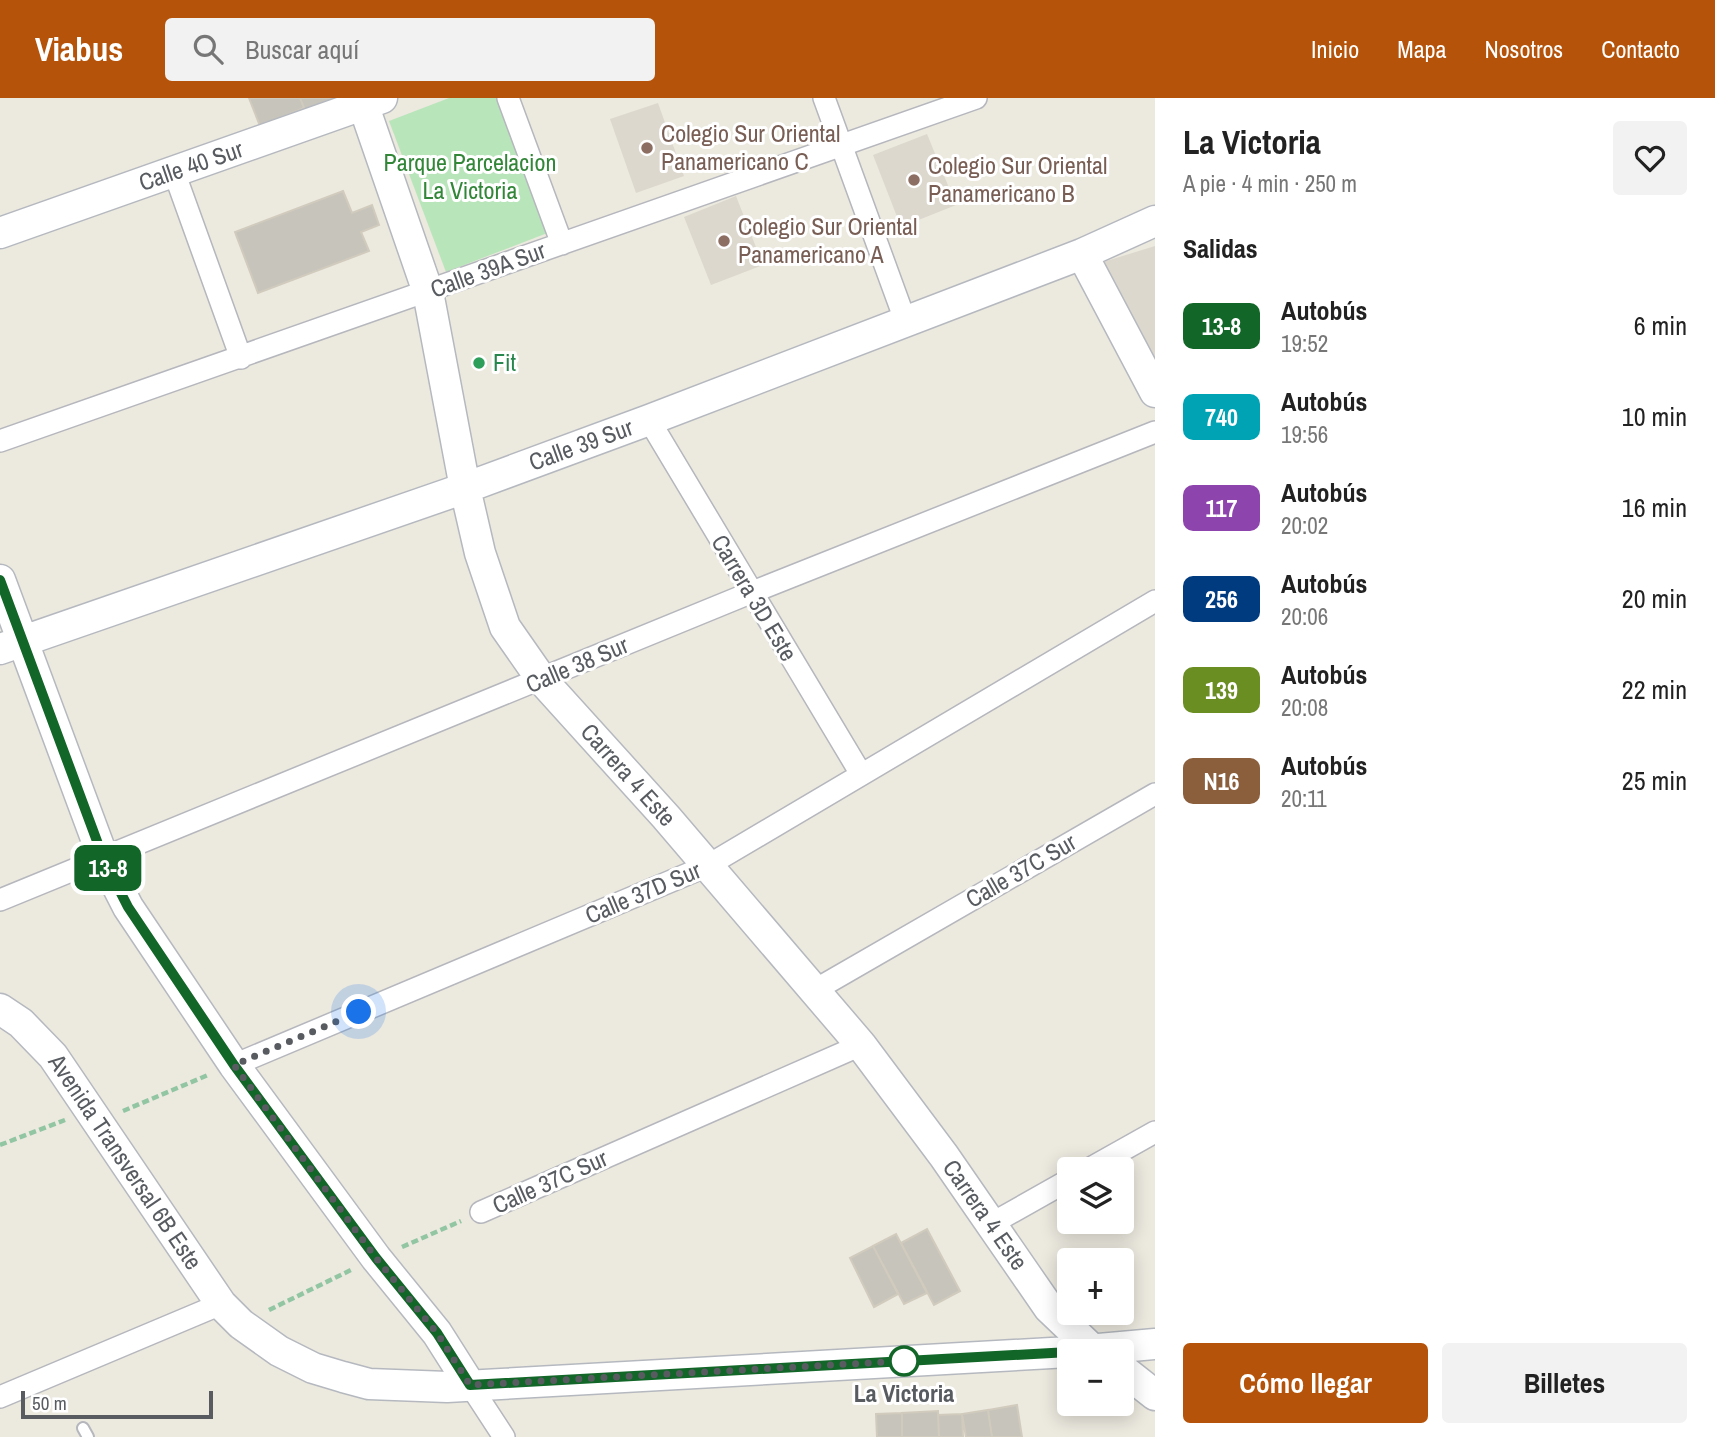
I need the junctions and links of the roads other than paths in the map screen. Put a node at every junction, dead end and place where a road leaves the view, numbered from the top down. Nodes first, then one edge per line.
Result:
1 (508, 98) edge
2 (824, 98) edge
3 (976, 98) edge
4 (369, 100) edge
5 (841, 146) junction
6 (174, 172) junction
7 (1155, 221) edge
8 (0, 233) edge
9 (562, 244) junction
10 (1082, 254) junction
11 (428, 292) junction
12 (905, 320) junction
13 (241, 358) junction
14 (1155, 392) edge
15 (649, 420) junction
16 (1155, 432) edge
17 (0, 441) edge
18 (465, 488) junction
19 (0, 580) edge
20 (750, 593) junction
21 (1155, 601) edge
22 (11, 645) edge
23 (542, 680) junction
24 (861, 775) junction
25 (1155, 794) edge
26 (104, 860) junction
27 (707, 866) junction
28 (0, 900) edge
29 (815, 990) junction
30 (0, 1009) edge
31 (861, 1045) junction
32 (234, 1065) junction
33 (1155, 1132) edge
34 (1110, 1157) edge
35 (1057, 1187) edge
36 (481, 1212) road end
37 (991, 1224) junction
38 (231, 1314) junction
39 (1073, 1339) edge
40 (1155, 1344) edge
41 (1134, 1346) edge
42 (1057, 1352) edge
43 (1134, 1378) edge
44 (470, 1385) junction
45 (1155, 1395) edge
46 (0, 1397) edge
47 (504, 1437) edge

1 - 9 street
2 - 5 street
3 - 5 street, Calle 39A Sur
4 - 6 street, Calle 40 Sur
4 - 11 street, Carrera 4 Este
5 - 9 street, Calle 39A Sur
5 - 12 street
6 - 8 street, Calle 40 Sur
6 - 13 street
7 - 10 street, Calle 39 Sur
9 - 11 street, Calle 39A Sur
10 - 12 street, Calle 39 Sur
10 - 14 street
11 - 13 street, Calle 39A Sur
11 - 18 street, Carrera 4 Este
12 - 15 street, Calle 39 Sur
13 - 17 street, Calle 39A Sur
15 - 18 street, Calle 39 Sur
15 - 20 street, Carrera 3D Este
16 - 20 street, Calle 38 Sur
18 - 22 street, Calle 39 Sur
18 - 23 street, Carrera 4 Este
19 - 22 street
20 - 23 street, Calle 38 Sur
20 - 24 street, Carrera 3D Este
21 - 24 street, Calle 37D Sur
22 - 26 street
23 - 26 street, Calle 38 Sur
23 - 27 street, Carrera 4 Este
24 - 27 street, Calle 37D Sur
25 - 29 street, Calle 37C Sur
26 - 28 street, Calle 38 Sur
26 - 32 street
27 - 29 street, Carrera 4 Este
27 - 32 street, Calle 37D Sur
29 - 31 street, Carrera 4 Este
30 - 38 street, Avenida Transversal 6B Este
31 - 36 street, Calle 37C Sur
31 - 37 street, Carrera 4 Este
32 - 44 street
33 - 34 street
35 - 37 street
37 - 39 street, Carrera 4 Este
38 - 44 street
38 - 46 street
40 - 41 street
42 - 44 street
43 - 45 street
44 - 47 street

